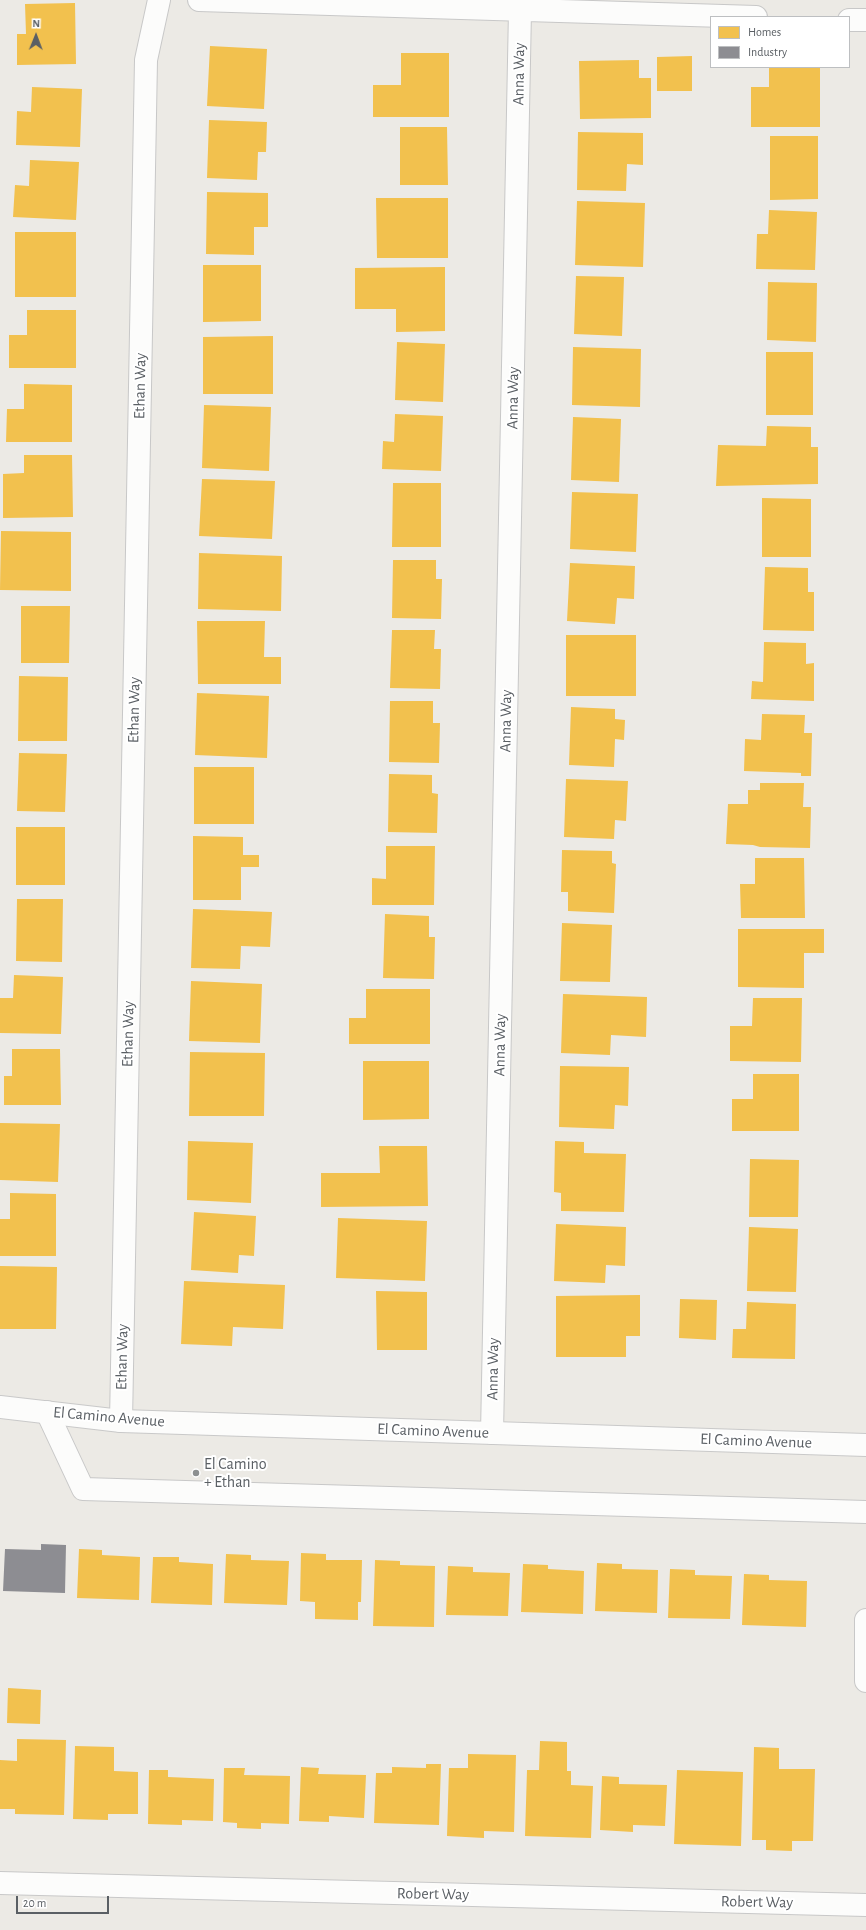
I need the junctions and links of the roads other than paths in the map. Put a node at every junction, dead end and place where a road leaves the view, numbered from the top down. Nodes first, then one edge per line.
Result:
1 (159, 0) edge
2 (199, 0) edge
3 (520, 10) junction
4 (722, 16) edge
5 (850, 20) edge
6 (866, 20) edge
7 (0, 1407) edge
8 (47, 1412) junction
9 (121, 1420) junction
10 (492, 1433) junction
11 (866, 1445) edge
12 (866, 1512) edge
13 (866, 1620) edge
14 (866, 1681) edge
15 (0, 1882) edge
16 (866, 1905) edge

1 - 9 street, Ethan Way
2 - 3 street
3 - 4 street
3 - 10 street, Anna Way
5 - 6 street
7 - 8 street, El Camino Avenue
8 - 9 street, El Camino Avenue
8 - 12 street
9 - 10 street, El Camino Avenue
10 - 11 street, El Camino Avenue
13 - 14 street
15 - 16 street, Robert Way

